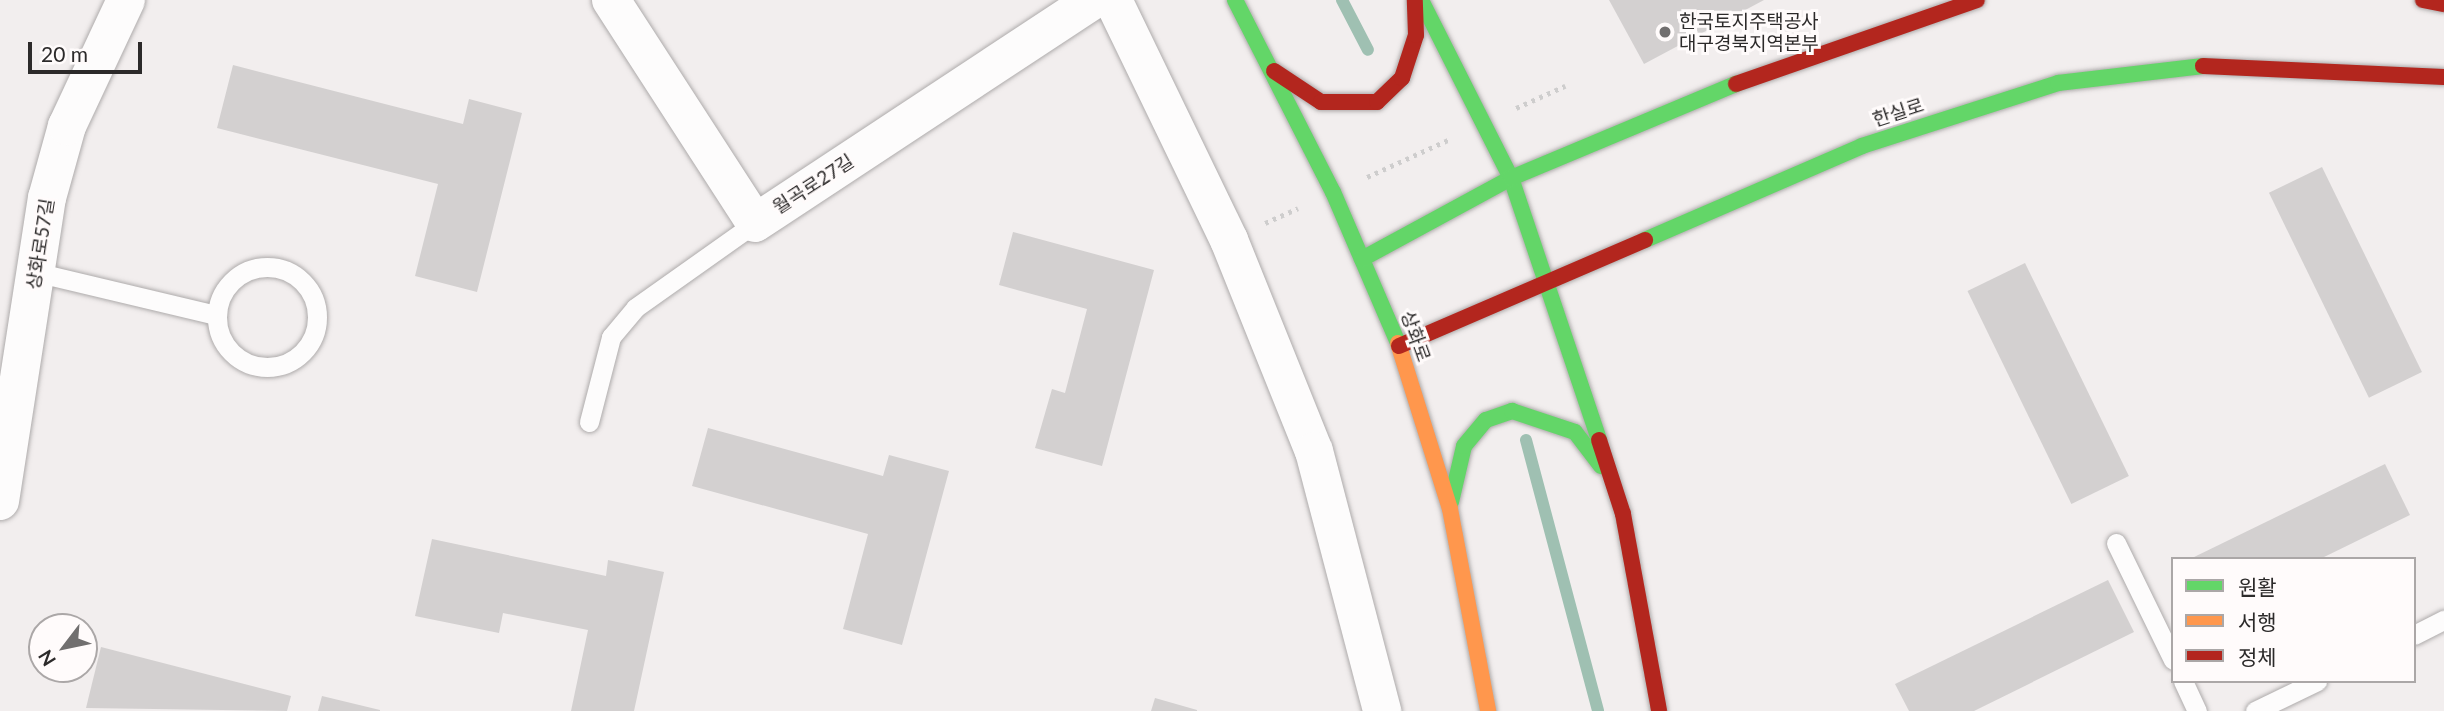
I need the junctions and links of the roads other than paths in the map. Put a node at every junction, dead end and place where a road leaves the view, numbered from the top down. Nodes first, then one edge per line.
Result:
1 (126, 0) edge
2 (611, 0) edge
3 (1093, 0) edge
4 (1114, 0) edge
5 (1235, 0) edge
6 (1415, 0) edge
7 (1420, 0) edge
8 (1977, 0) edge
9 (2423, 0) edge
10 (2444, 4) edge
11 (1272, 70) junction
12 (2444, 77) edge
13 (1511, 178) junction
14 (755, 223) junction
15 (1363, 259) junction
16 (35, 272) junction
17 (1550, 286) junction
18 (216, 316) junction
19 (1399, 346) junction
20 (589, 422) dead end
21 (1614, 488) junction
22 (0, 501) edge
23 (1450, 509) junction
24 (2116, 543) dead end
25 (2444, 620) edge
26 (2416, 634) edge
27 (2171, 656) edge
28 (2184, 683) edge
29 (2313, 683) edge
30 (1382, 711) edge
31 (1488, 711) edge
32 (1659, 711) edge
33 (2197, 711) edge
34 (2255, 711) edge

1 - 16 street, 상화로57길
2 - 14 street, 월곡로27길
3 - 14 street, 월곡로27길
4 - 30 street
5 - 11 main road, 상화로
6 - 11 main road
7 - 13 main road
8 - 13 main road
9 - 10 main road
11 - 15 main road, 상화로
12 - 17 main road, 한실로
13 - 15 main road
13 - 17 main road
14 - 20 lane
15 - 19 main road, 상화로
16 - 18 lane
16 - 22 street, 상화로57길
17 - 19 main road, 한실로
17 - 21 main road
18 - 18 lane
19 - 23 main road, 상화로
21 - 23 main road
21 - 32 main road
23 - 31 main road, 상화로
24 - 27 lane
25 - 26 lane
28 - 33 lane
29 - 34 lane

